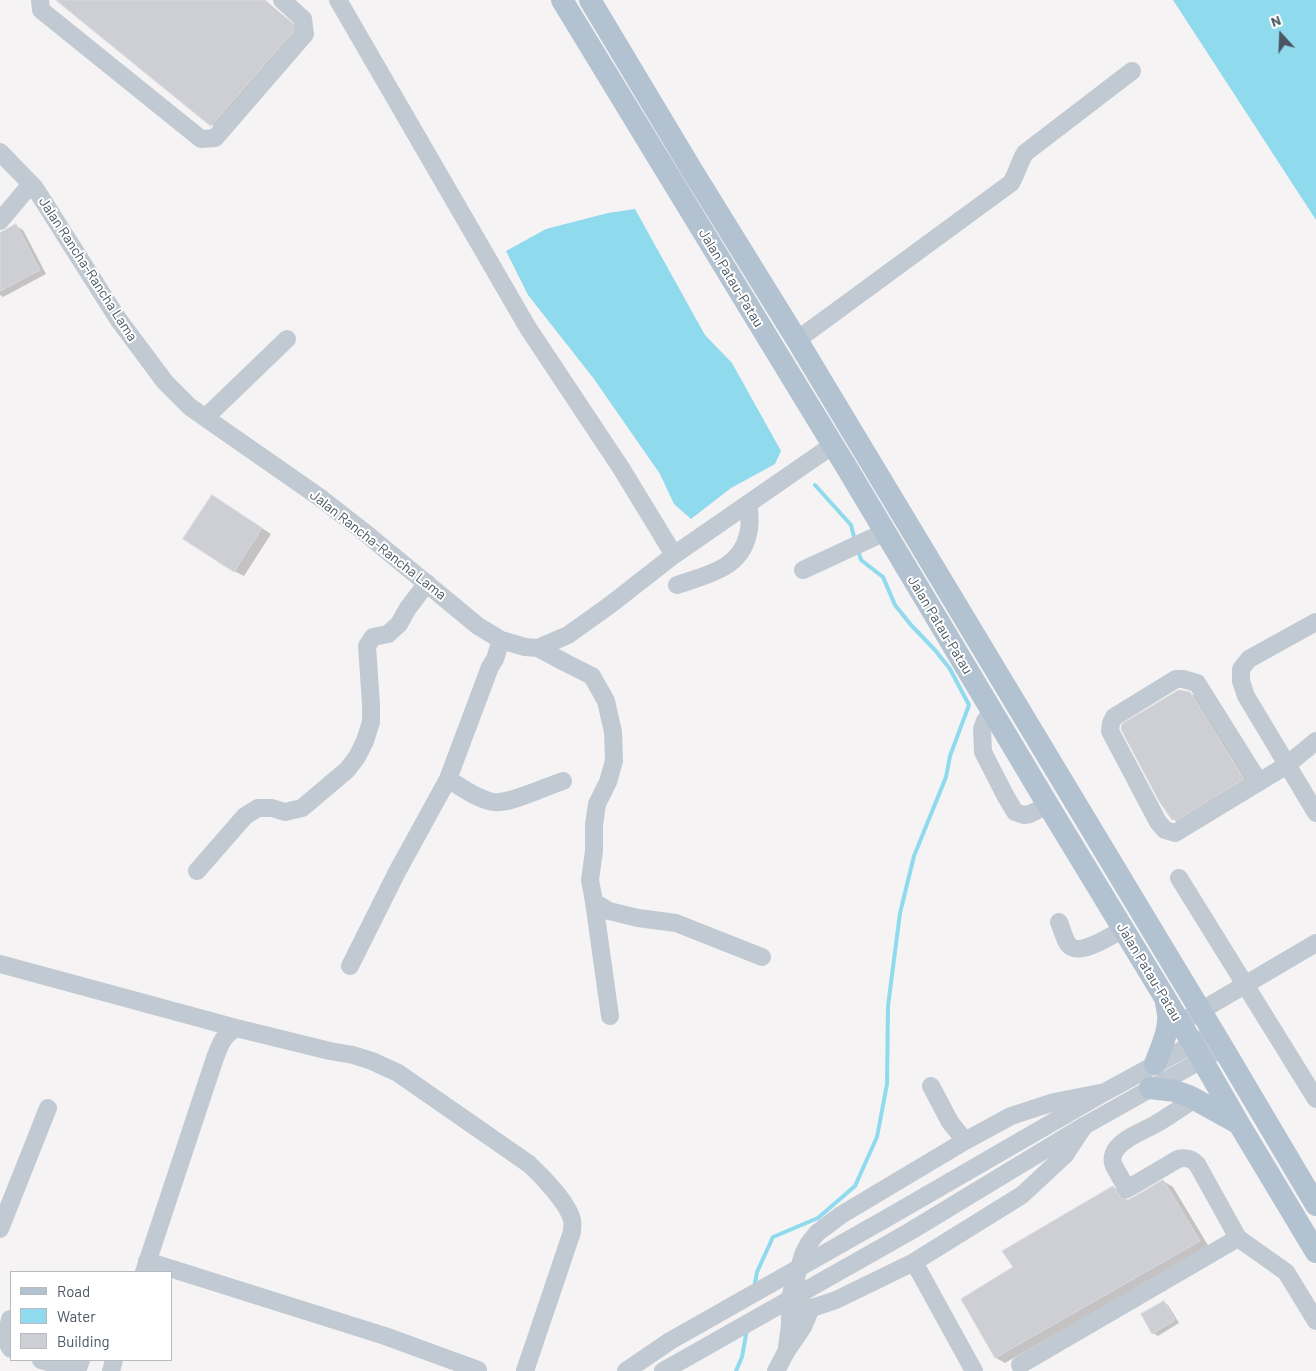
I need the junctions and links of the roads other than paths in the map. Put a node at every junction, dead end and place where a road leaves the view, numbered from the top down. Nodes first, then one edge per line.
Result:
1 (40, 0) edge
2 (282, 0) edge
3 (338, 0) edge
4 (562, 0) edge
5 (590, 0) edge
6 (1132, 71) dead end
7 (0, 152) edge
8 (32, 184) junction
9 (0, 221) edge
10 (287, 339) dead end
11 (797, 340) junction
12 (206, 418) junction
13 (833, 445) junction
14 (749, 503) junction
15 (885, 532) junction
16 (674, 555) junction
17 (803, 570) dead end
18 (427, 583) junction
19 (677, 585) dead end
20 (1316, 622) edge
21 (501, 640) junction
22 (538, 648) junction
23 (992, 711) junction
24 (1316, 741) edge
25 (1287, 765) junction
26 (448, 779) junction
27 (563, 780) dead end
28 (1259, 782) junction
29 (1048, 805) junction
30 (1316, 813) edge
31 (197, 871) dead end
32 (1179, 878) dead end
33 (594, 902) junction
34 (1059, 922) dead end
35 (1123, 929) junction
36 (1316, 943) edge
37 (762, 957) dead end
38 (0, 964) edge
39 (350, 966) dead end
40 (1246, 985) junction
41 (1166, 1000) junction
42 (1202, 1012) junction
43 (610, 1016) dead end
44 (1180, 1023) junction
45 (236, 1028) junction
46 (1219, 1040) junction
47 (1197, 1051) junction
48 (1155, 1064) junction
49 (930, 1086) dead end
50 (1150, 1088) junction
51 (1105, 1092) junction
52 (1194, 1099) junction
53 (1316, 1099) edge
54 (48, 1108) dead end
55 (1239, 1124) junction
56 (1084, 1126) junction
57 (964, 1142) junction
58 (1316, 1205) edge
59 (0, 1229) edge
60 (1238, 1238) junction
61 (1316, 1252) edge
62 (914, 1262) junction
63 (145, 1267) edge
64 (159, 1271) edge
65 (172, 1275) edge
66 (790, 1297) junction
67 (811, 1308) junction
68 (7, 1318) edge
69 (1316, 1321) edge
70 (10, 1348) edge
71 (786, 1352) junction
72 (45, 1361) edge
73 (81, 1361) edge
74 (1020, 1365) dead end
75 (478, 1370) edge
76 (525, 1371) edge
77 (626, 1371) edge
78 (663, 1371) edge
79 (776, 1371) edge
80 (974, 1371) edge

1 - 2 street
3 - 16 street
4 - 13 main road, Jalan Patau-Patau
5 - 11 main road, Jalan Patau-Patau
6 - 11 street
7 - 8 street, Jalan Rancha-Rancha Lama
8 - 9 street
8 - 12 street, Jalan Rancha-Rancha Lama
10 - 12 street
11 - 42 main road, Jalan Patau-Patau
12 - 18 street, Jalan Rancha-Rancha Lama
13 - 14 street
13 - 15 main road, Jalan Patau-Patau
14 - 16 street
14 - 19 street
15 - 17 street
15 - 23 main road, Jalan Patau-Patau
16 - 22 street
18 - 21 street, Jalan Rancha-Rancha Lama
18 - 31 street
20 - 25 street
21 - 22 street, Jalan Rancha-Rancha Lama
21 - 26 street
22 - 33 street, Jalan Rancha-Rancha Lama
23 - 29 main road, Jalan Patau-Patau
23 - 29 street
24 - 25 street
25 - 28 street
25 - 30 street
26 - 27 street
26 - 39 street
28 - 28 street
29 - 35 main road, Jalan Patau-Patau
32 - 40 street
33 - 37 street
33 - 43 street, Jalan Rancha-Rancha Lama
34 - 35 street
35 - 41 main road, Jalan Patau-Patau
36 - 40 street
38 - 45 street
40 - 42 street
40 - 53 street
41 - 44 main road, Jalan Patau-Patau
41 - 48 main road
42 - 44 street
42 - 46 main road, Jalan Patau-Patau
44 - 47 main road, Jalan Patau-Patau
45 - 63 street
45 - 76 street
46 - 47 street
46 - 58 main road, Jalan Patau-Patau
47 - 48 street
47 - 50 street
47 - 55 main road, Jalan Patau-Patau
48 - 51 street
49 - 57 street
50 - 52 main road
50 - 56 street
51 - 57 street
51 - 77 street
52 - 55 main road
52 - 60 street
54 - 59 street
55 - 61 main road, Jalan Patau-Patau
56 - 62 street
56 - 78 street
57 - 66 street
60 - 69 street
60 - 74 street
62 - 67 street
62 - 80 street
63 - 64 street
65 - 75 street
66 - 67 street
66 - 71 street
67 - 71 street
68 - 70 street
71 - 79 street
72 - 73 street

